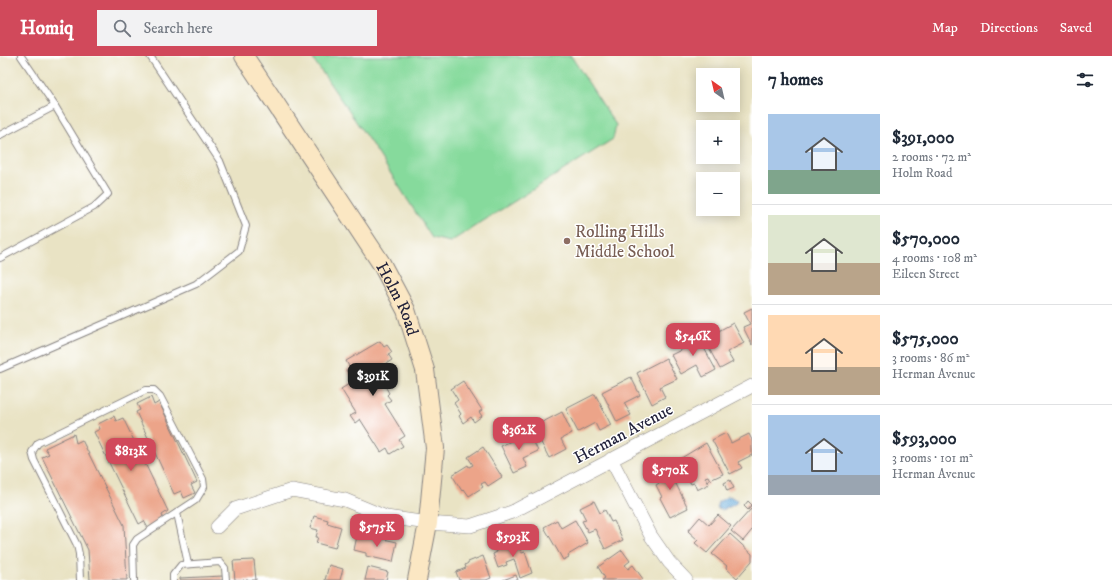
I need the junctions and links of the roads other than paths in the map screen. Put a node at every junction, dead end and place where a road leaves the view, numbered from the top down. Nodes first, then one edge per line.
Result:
1 (21, 56) edge
2 (150, 56) edge
3 (244, 56) edge
4 (55, 106) junction
5 (0, 135) edge
6 (0, 258) edge
7 (0, 369) edge
8 (752, 386) edge
9 (611, 459) junction
10 (177, 513) junction
11 (428, 523) junction
12 (217, 527) dead end
13 (188, 564) junction
14 (80, 580) edge
15 (134, 580) edge
16 (173, 580) edge
17 (226, 580) edge
18 (417, 580) edge
19 (686, 580) edge

1 - 4 lane
2 - 7 lane
3 - 11 street, Holm Road
4 - 5 lane
4 - 6 lane
8 - 9 street, Herman Avenue
9 - 11 street, Herman Avenue
9 - 19 street
10 - 13 lane
10 - 14 lane
10 - 15 lane
11 - 12 street, Herman Avenue
11 - 18 street, Holm Road
13 - 16 lane
13 - 17 lane

